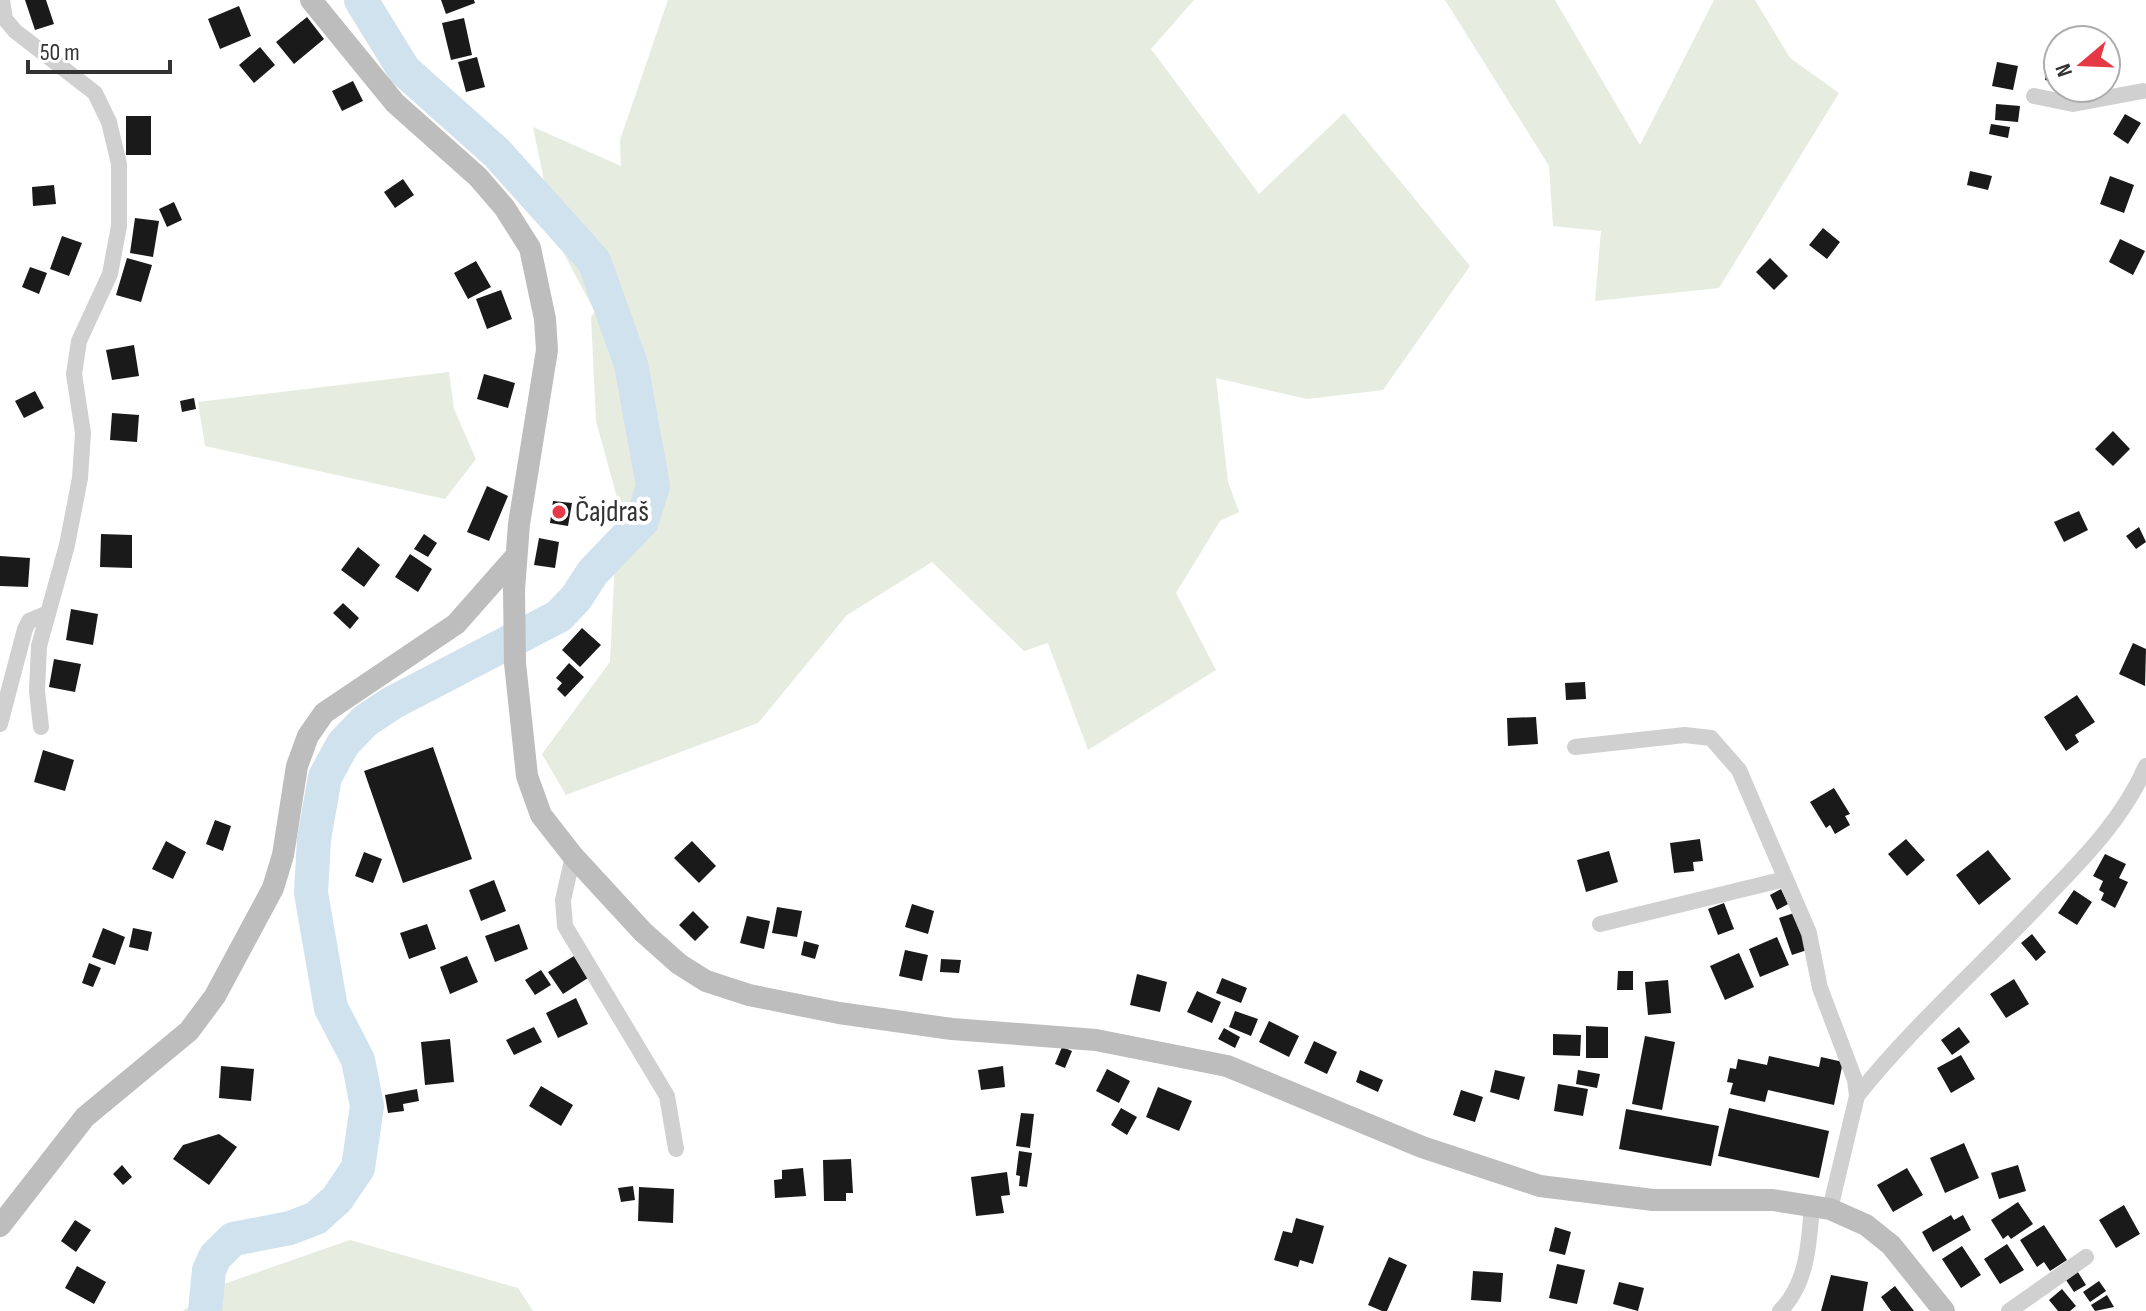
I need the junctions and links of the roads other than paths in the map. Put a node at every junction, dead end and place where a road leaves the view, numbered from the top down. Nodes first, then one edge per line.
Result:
1 (2, 0) edge
2 (311, 0) edge
3 (2145, 93) edge
4 (2034, 96) dead end
5 (516, 556) junction
6 (46, 614) junction
7 (0, 724) edge
8 (41, 727) dead end
9 (1575, 747) dead end
10 (2146, 766) edge
11 (573, 856) junction
12 (1785, 879) junction
13 (1600, 924) dead end
14 (1857, 1096) junction
15 (676, 1149) dead end
16 (1821, 1207) junction
17 (0, 1226) edge
18 (2086, 1257) dead end
19 (1780, 1311) edge
20 (1944, 1311) edge
21 (2009, 1311) edge

1 - 6 street
2 - 5 main road
3 - 4 street
5 - 11 main road
5 - 17 main road
6 - 7 street
6 - 8 street
9 - 12 street
10 - 14 street
11 - 15 street
11 - 16 main road
12 - 13 street
12 - 14 street
14 - 16 street
16 - 19 street
16 - 20 main road
18 - 21 street

